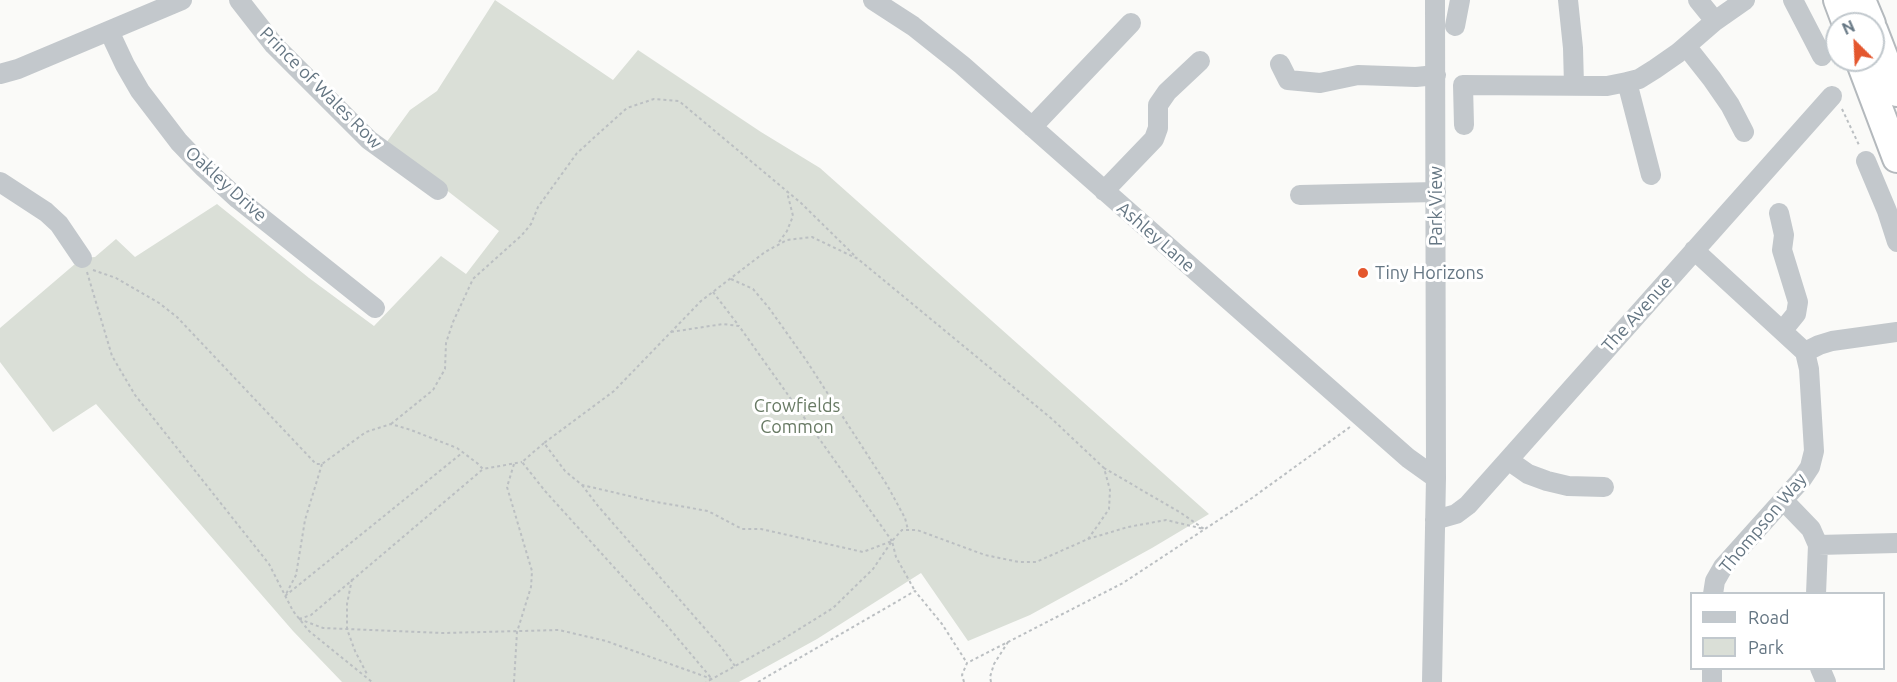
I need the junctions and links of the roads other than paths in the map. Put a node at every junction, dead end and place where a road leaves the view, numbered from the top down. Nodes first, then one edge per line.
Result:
1 (182, 0) edge
2 (239, 0) edge
3 (873, 0) edge
4 (1435, 0) edge
5 (1460, 0) edge
6 (1568, 0) edge
7 (1698, 0) edge
8 (1745, 0) edge
9 (1793, 2) edge
10 (158, 5) edge
11 (1715, 21) junction
12 (1131, 23) dead end
13 (1455, 26) dead end
14 (110, 31) junction
15 (1686, 46) junction
16 (1822, 56) dead end
17 (1200, 61) dead end
18 (1885, 61) edge
19 (1280, 64) dead end
20 (1865, 72) edge
21 (0, 74) edge
22 (1436, 75) junction
23 (1627, 82) junction
24 (1574, 85) junction
25 (1897, 92) edge
26 (1835, 99) road end
27 (1464, 125) dead end
28 (1032, 127) junction
29 (1744, 132) dead end
30 (1897, 158) edge
31 (1866, 161) road end
32 (1651, 175) dead end
33 (0, 182) edge
34 (438, 190) dead end
35 (1104, 191) junction
36 (1436, 192) junction
37 (1300, 195) dead end
38 (1779, 213) dead end
39 (1897, 242) edge
40 (1694, 250) junction
41 (82, 258) dead end
42 (375, 308) dead end
43 (1783, 330) junction
44 (1897, 332) edge
45 (1805, 352) junction
46 (1508, 460) junction
47 (1436, 478) junction
48 (1604, 487) dead end
49 (1784, 501) junction
50 (1435, 520) junction
51 (1897, 543) edge
52 (1818, 545) junction
53 (1713, 592) edge
54 (1816, 592) edge
55 (1432, 682) edge

1 - 10 street
2 - 34 street, Prince of Wales Row
3 - 28 street, Ashley Lane
4 - 22 street, Park View
5 - 13 street
6 - 24 street
7 - 11 street
8 - 11 street
9 - 16 street
10 - 14 street
11 - 15 street
12 - 28 street
14 - 21 street
14 - 42 street, Oakley Drive
15 - 23 street
15 - 29 street
17 - 35 street
18 - 25 highway
19 - 22 street
20 - 30 highway
22 - 36 street, Park View
23 - 24 street
23 - 32 street
24 - 27 street
26 - 40 street, The Avenue
28 - 35 street, Ashley Lane
31 - 39 street
33 - 41 street
35 - 47 street, Ashley Lane
36 - 37 street
36 - 47 street, Park View
38 - 43 street
40 - 43 street
40 - 46 street, The Avenue
43 - 45 street
44 - 45 street
45 - 49 street, Thompson Way
46 - 48 street
46 - 50 street, The Avenue
47 - 50 street, Park View
49 - 52 street
49 - 53 street, Thompson Way
50 - 55 street, Park View
51 - 52 street
52 - 54 street

